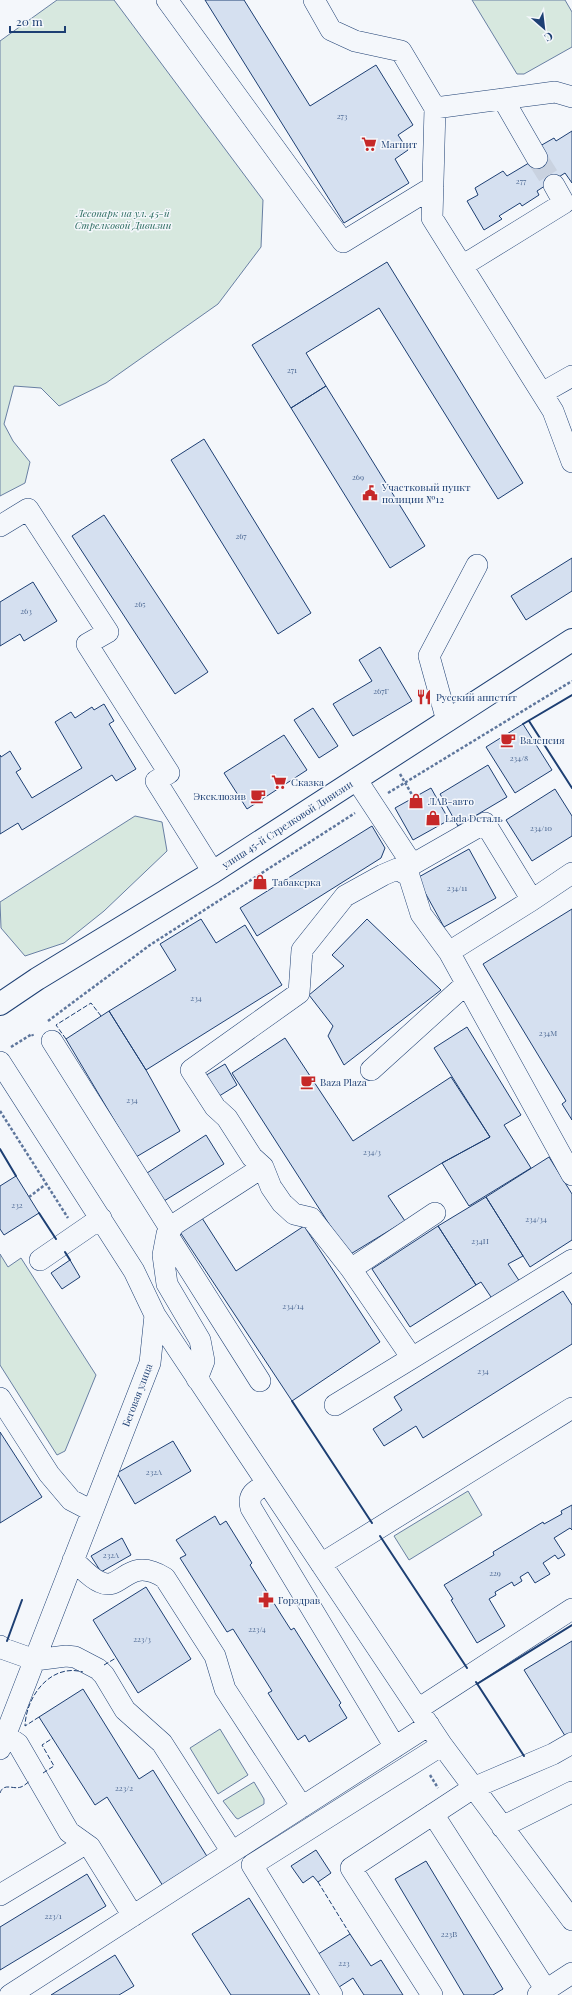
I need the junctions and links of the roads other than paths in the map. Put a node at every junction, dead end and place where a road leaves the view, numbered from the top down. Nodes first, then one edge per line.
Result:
1 (167, 0) edge
2 (314, 0) edge
3 (572, 97) edge
4 (503, 99) junction
5 (435, 108) junction
6 (538, 158) tunnel mouth
7 (554, 185) tunnel mouth
8 (433, 187) junction
9 (462, 266) junction
10 (572, 376) edge
11 (542, 393) junction
12 (572, 462) edge
13 (0, 526) edge
14 (477, 565) dead end
15 (572, 640) edge
16 (447, 721) junction
17 (356, 779) junction
18 (213, 872) junction
19 (409, 872) junction
20 (572, 873) edge
21 (532, 900) junction
22 (449, 952) junction
23 (466, 984) junction
24 (0, 1004) edge
25 (44, 1032) road end
26 (0, 1062) edge
27 (371, 1070) dead end
28 (263, 1167) junction
29 (572, 1175) edge
30 (435, 1213) dead end
31 (101, 1218) junction
32 (169, 1232) junction
33 (40, 1260) dead end
34 (572, 1260) edge
35 (351, 1269) junction
36 (155, 1316) junction
37 (412, 1358) junction
38 (197, 1379) junction
39 (260, 1381) dead end
40 (0, 1398) edge
41 (335, 1405) dead end
42 (572, 1408) edge
43 (267, 1484) junction
44 (92, 1511) junction
45 (73, 1560) junction
46 (321, 1564) junction
47 (572, 1609) edge
48 (0, 1646) edge
49 (34, 1660) junction
50 (424, 1717) junction
51 (3, 1742) edge
52 (572, 1743) edge
53 (442, 1745) junction
54 (395, 1747) junction
55 (473, 1788) junction
56 (572, 1792) edge
57 (302, 1808) junction
58 (433, 1814) junction
59 (502, 1827) junction
60 (85, 1844) junction
61 (232, 1852) junction
62 (0, 1895) edge
63 (133, 1916) junction
64 (572, 1920) edge
65 (572, 1973) edge
66 (542, 1992) edge
67 (10, 1995) edge
68 (332, 1995) edge
69 (432, 1995) edge

1 - 8 street
2 - 5 street
3 - 4 street
4 - 5 street
4 - 6 street
5 - 8 street
7 - 9 street
8 - 9 street
9 - 11 street
10 - 11 street
11 - 12 street
13 - 18 street
14 - 16 street
15 - 16 main road, улица 45-й Стрелковой Дивизии
16 - 17 main road, улица 45-й Стрелковой Дивизии
17 - 18 main road, улица 45-й Стрелковой Дивизии
17 - 19 street
18 - 24 main road, улица 45-й Стрелковой Дивизии
19 - 21 street
19 - 22 street
19 - 28 street
20 - 21 street
21 - 22 street
22 - 23 street
23 - 27 street
23 - 29 street
25 - 32 street
26 - 31 street
28 - 32 street
28 - 35 street
30 - 35 street
31 - 33 street
31 - 36 street
32 - 38 street
32 - 39 street
34 - 37 street
35 - 37 street
36 - 38 street
36 - 44 street, Беговая улица
37 - 41 street
38 - 43 street
40 - 44 street
42 - 46 street
43 - 46 street
43 - 54 street
44 - 45 street, Беговая улица
45 - 49 street, Беговая улица
45 - 57 street
46 - 50 street
47 - 50 street
48 - 49 street
49 - 51 street, Беговая улица
49 - 61 street
50 - 53 street
50 - 54 street
51 - 60 street
52 - 55 street
53 - 55 street
53 - 68 street
54 - 57 street
55 - 58 street
55 - 59 street
56 - 59 street
57 - 61 street
58 - 66 street
58 - 69 street
59 - 64 street
60 - 62 street
60 - 63 street
61 - 63 street
63 - 67 street
65 - 66 street

